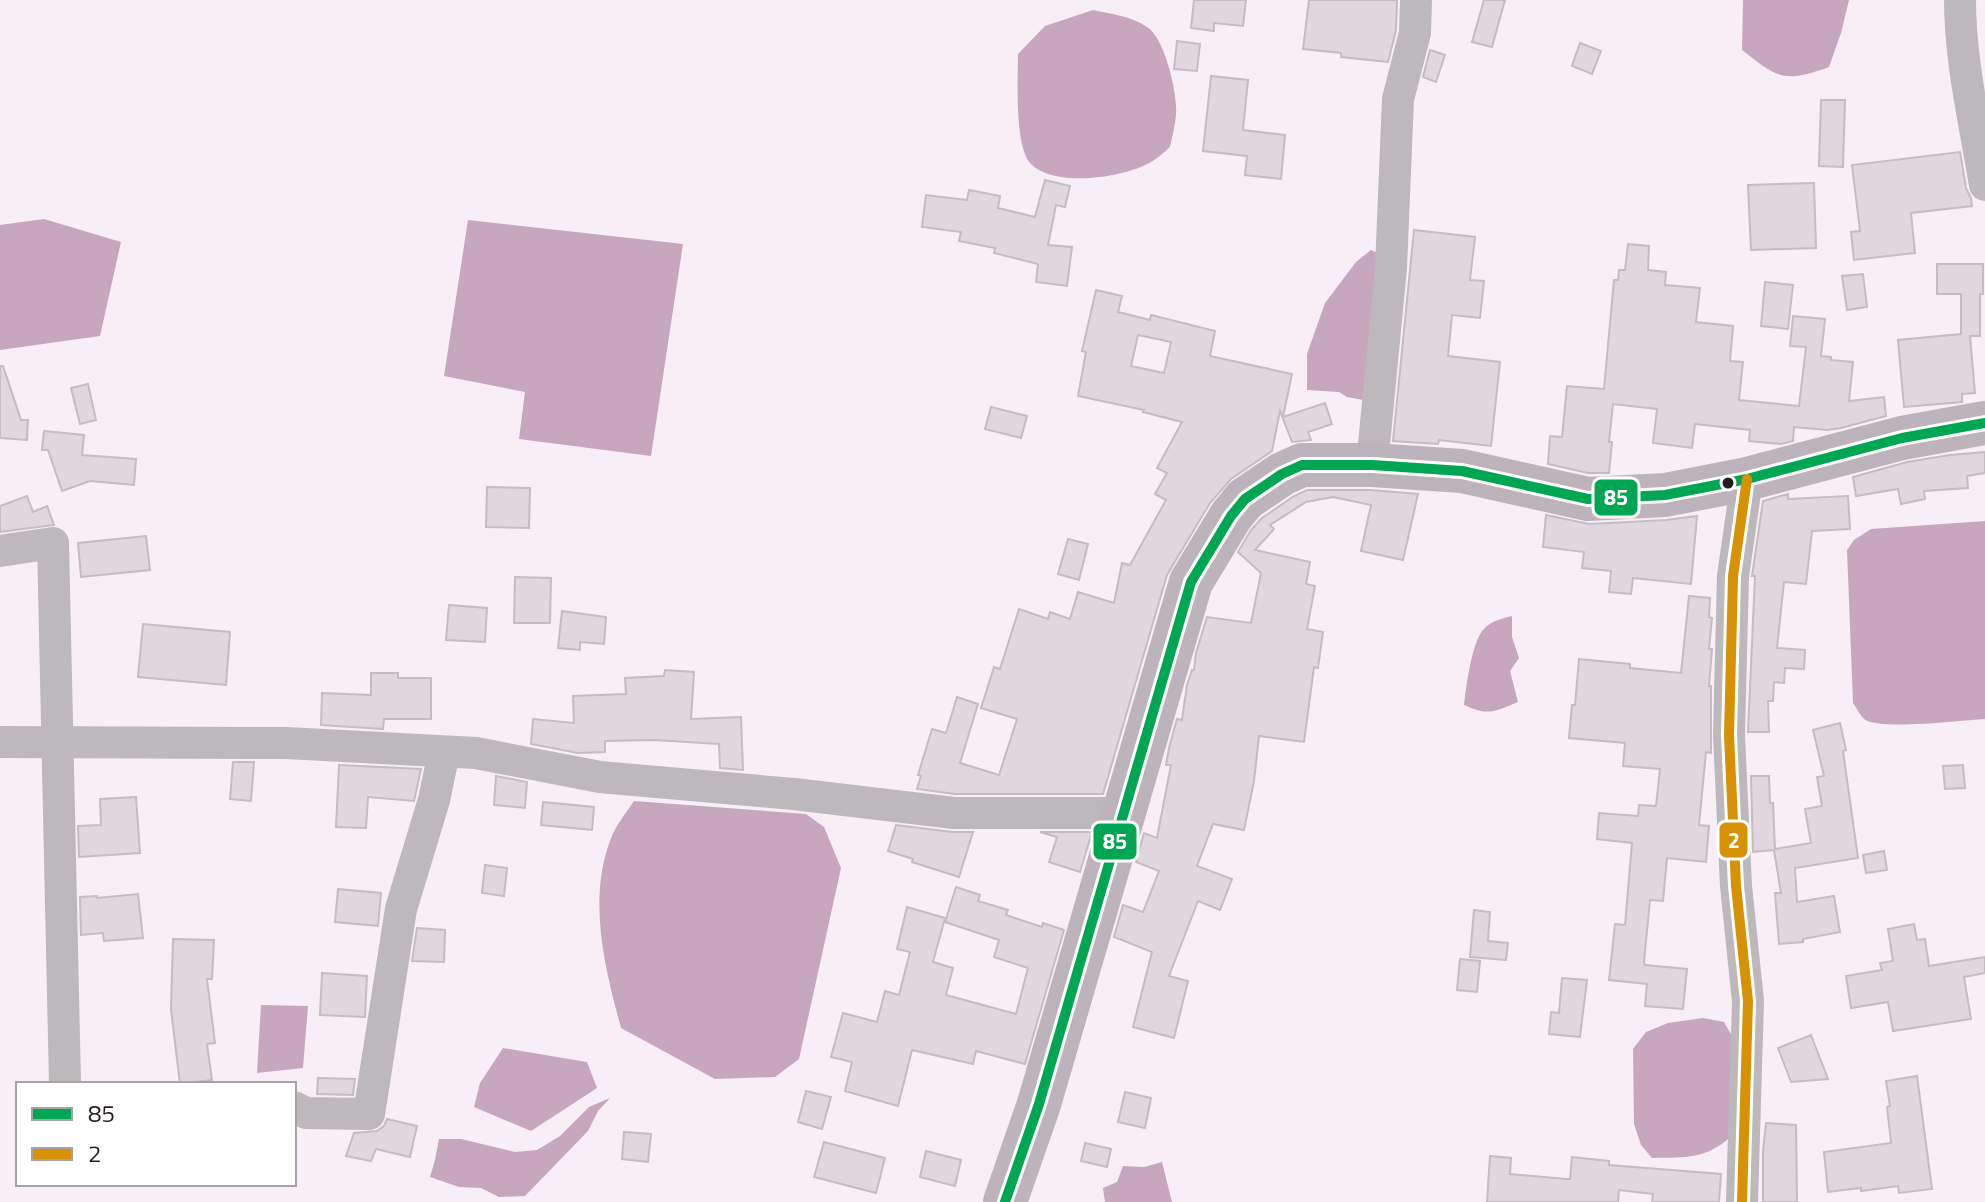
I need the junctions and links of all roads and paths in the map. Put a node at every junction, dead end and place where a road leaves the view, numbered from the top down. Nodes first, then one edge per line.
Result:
1 (1416, 0) edge
2 (1960, 0) edge
3 (1985, 185) edge
4 (1985, 423) edge
5 (1372, 465) junction
6 (1747, 479) junction
7 (0, 551) edge
8 (0, 742) edge
9 (56, 743) junction
10 (444, 752) junction
11 (1124, 813) junction
12 (65, 1082) edge
13 (296, 1108) edge
14 (1005, 1202) edge
15 (1742, 1202) edge

1 - 5 street
2 - 3 street
4 - 6 highway
5 - 6 highway
5 - 11 highway
6 - 15 street
7 - 9 street
8 - 9 street
9 - 10 street
9 - 12 street
10 - 11 street
10 - 13 street
11 - 14 highway

